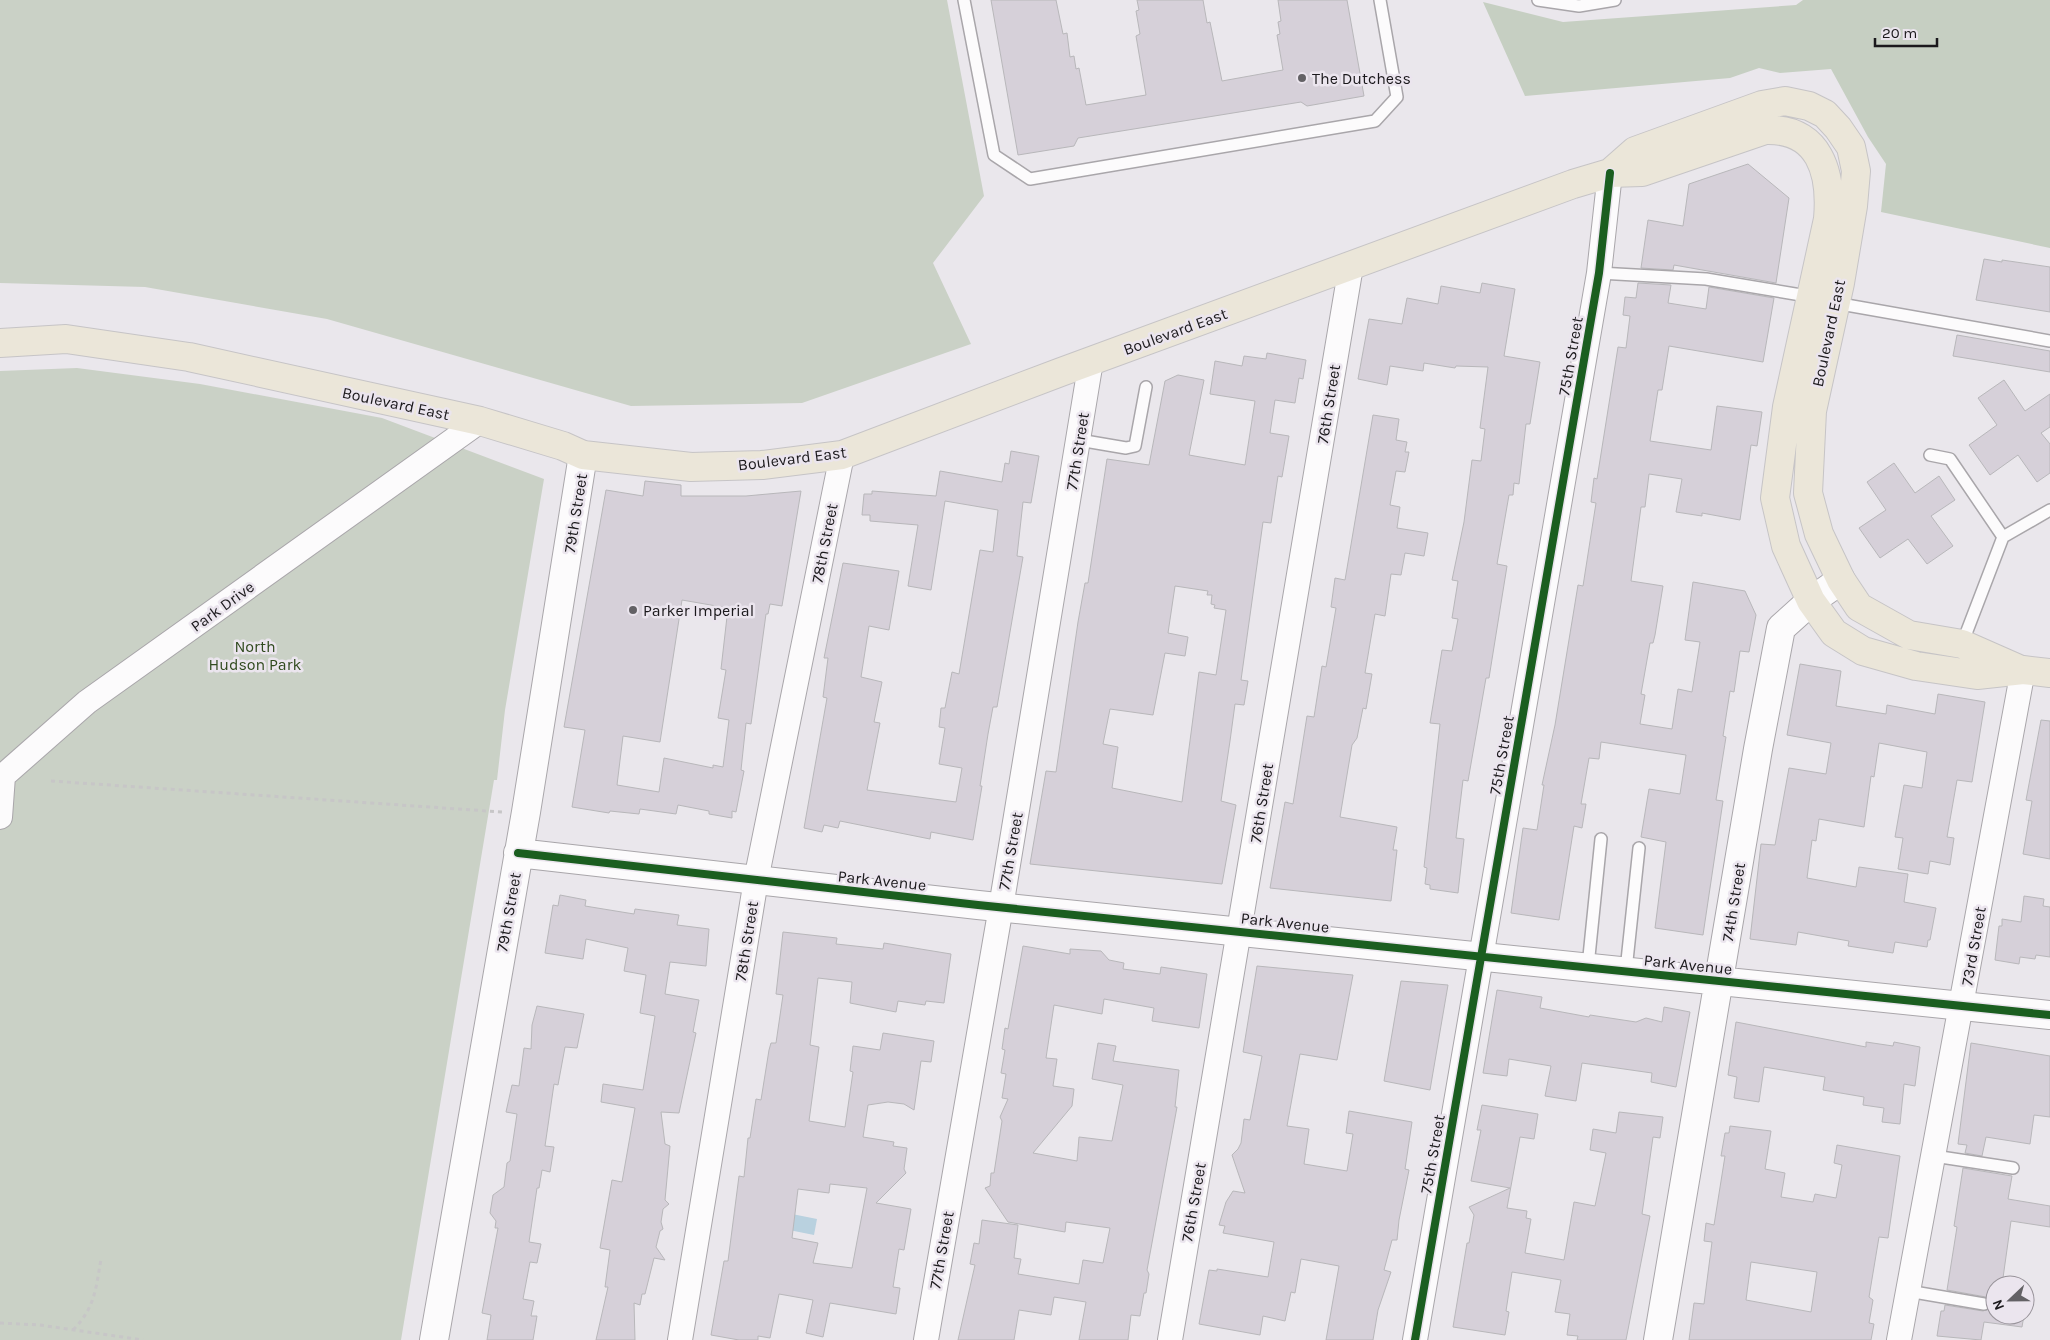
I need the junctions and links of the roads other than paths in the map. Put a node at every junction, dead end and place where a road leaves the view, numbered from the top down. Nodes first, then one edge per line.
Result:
1 (964, 0) edge
2 (1380, 0) edge
3 (1540, 0) edge
4 (1615, 0) edge
5 (1610, 173) junction
6 (1351, 266) junction
7 (1599, 273) junction
8 (1822, 299) junction
9 (2050, 341) edge
10 (0, 343) edge
11 (1091, 361) junction
12 (1146, 388) dead end
13 (480, 421) junction
14 (1079, 440) junction
15 (583, 455) junction
16 (842, 455) junction
17 (1930, 455) dead end
18 (2050, 510) edge
19 (2003, 537) junction
20 (1841, 580) junction
21 (1811, 601) junction
22 (1962, 644) junction
23 (2023, 670) junction
24 (2050, 673) edge
25 (2, 774) edge
26 (0, 816) edge
27 (1601, 839) dead end
28 (1639, 848) dead end
29 (518, 853) junction
30 (756, 880) junction
31 (1001, 907) junction
32 (1239, 931) junction
33 (1479, 958) junction
34 (1588, 966) junction
35 (1626, 970) junction
36 (1719, 981) junction
37 (1962, 1005) junction
38 (2050, 1015) edge
39 (1934, 1156) junction
40 (2013, 1168) dead end
41 (1908, 1291) junction
42 (1984, 1304) dead end
43 (434, 1340) edge
44 (680, 1340) edge
45 (926, 1340) edge
46 (1170, 1340) edge
47 (1414, 1340) edge
48 (1658, 1340) edge
49 (1899, 1340) edge

1 - 2 lane
3 - 4 lane
5 - 6 main road, Boulevard East
5 - 7 street, 75th Street
5 - 8 main road, Boulevard East
6 - 11 main road, Boulevard East
6 - 32 street, 76th Street
7 - 8 lane
7 - 33 street, 75th Street
8 - 9 lane
8 - 20 main road, Boulevard East
8 - 21 main road, Boulevard East
10 - 13 main road, Boulevard East
11 - 14 street, 77th Street
11 - 16 main road, Boulevard East
12 - 14 lane
13 - 15 main road, Boulevard East
13 - 25 street, Park Drive
14 - 31 street, 77th Street
15 - 16 main road, Boulevard East
15 - 29 street, 79th Street
16 - 30 street, 78th Street
17 - 19 lane
18 - 19 lane
19 - 22 lane
20 - 21 street, 74th Street
20 - 22 main road, Boulevard East
21 - 23 main road, Boulevard East
21 - 36 street, 74th Street
22 - 23 main road, Boulevard East
23 - 24 main road, Boulevard East
23 - 37 street, 73rd Street
25 - 26 street, Park Drive
27 - 34 lane
28 - 35 lane
29 - 30 street, Park Avenue
29 - 43 street, 79th Street
30 - 31 street, Park Avenue
30 - 44 street, 78th Street
31 - 32 street, Park Avenue
31 - 45 street, 77th Street
32 - 33 street, Park Avenue
32 - 46 street, 76th Street
33 - 34 street, Park Avenue
33 - 47 street, 75th Street
34 - 35 street, Park Avenue
35 - 36 street, Park Avenue
36 - 37 street, Park Avenue
36 - 48 street, 74th Street
37 - 38 street, Park Avenue
37 - 39 street, 73rd Street
39 - 40 lane
39 - 41 street, 73rd Street
41 - 42 lane
41 - 49 street, 73rd Street

